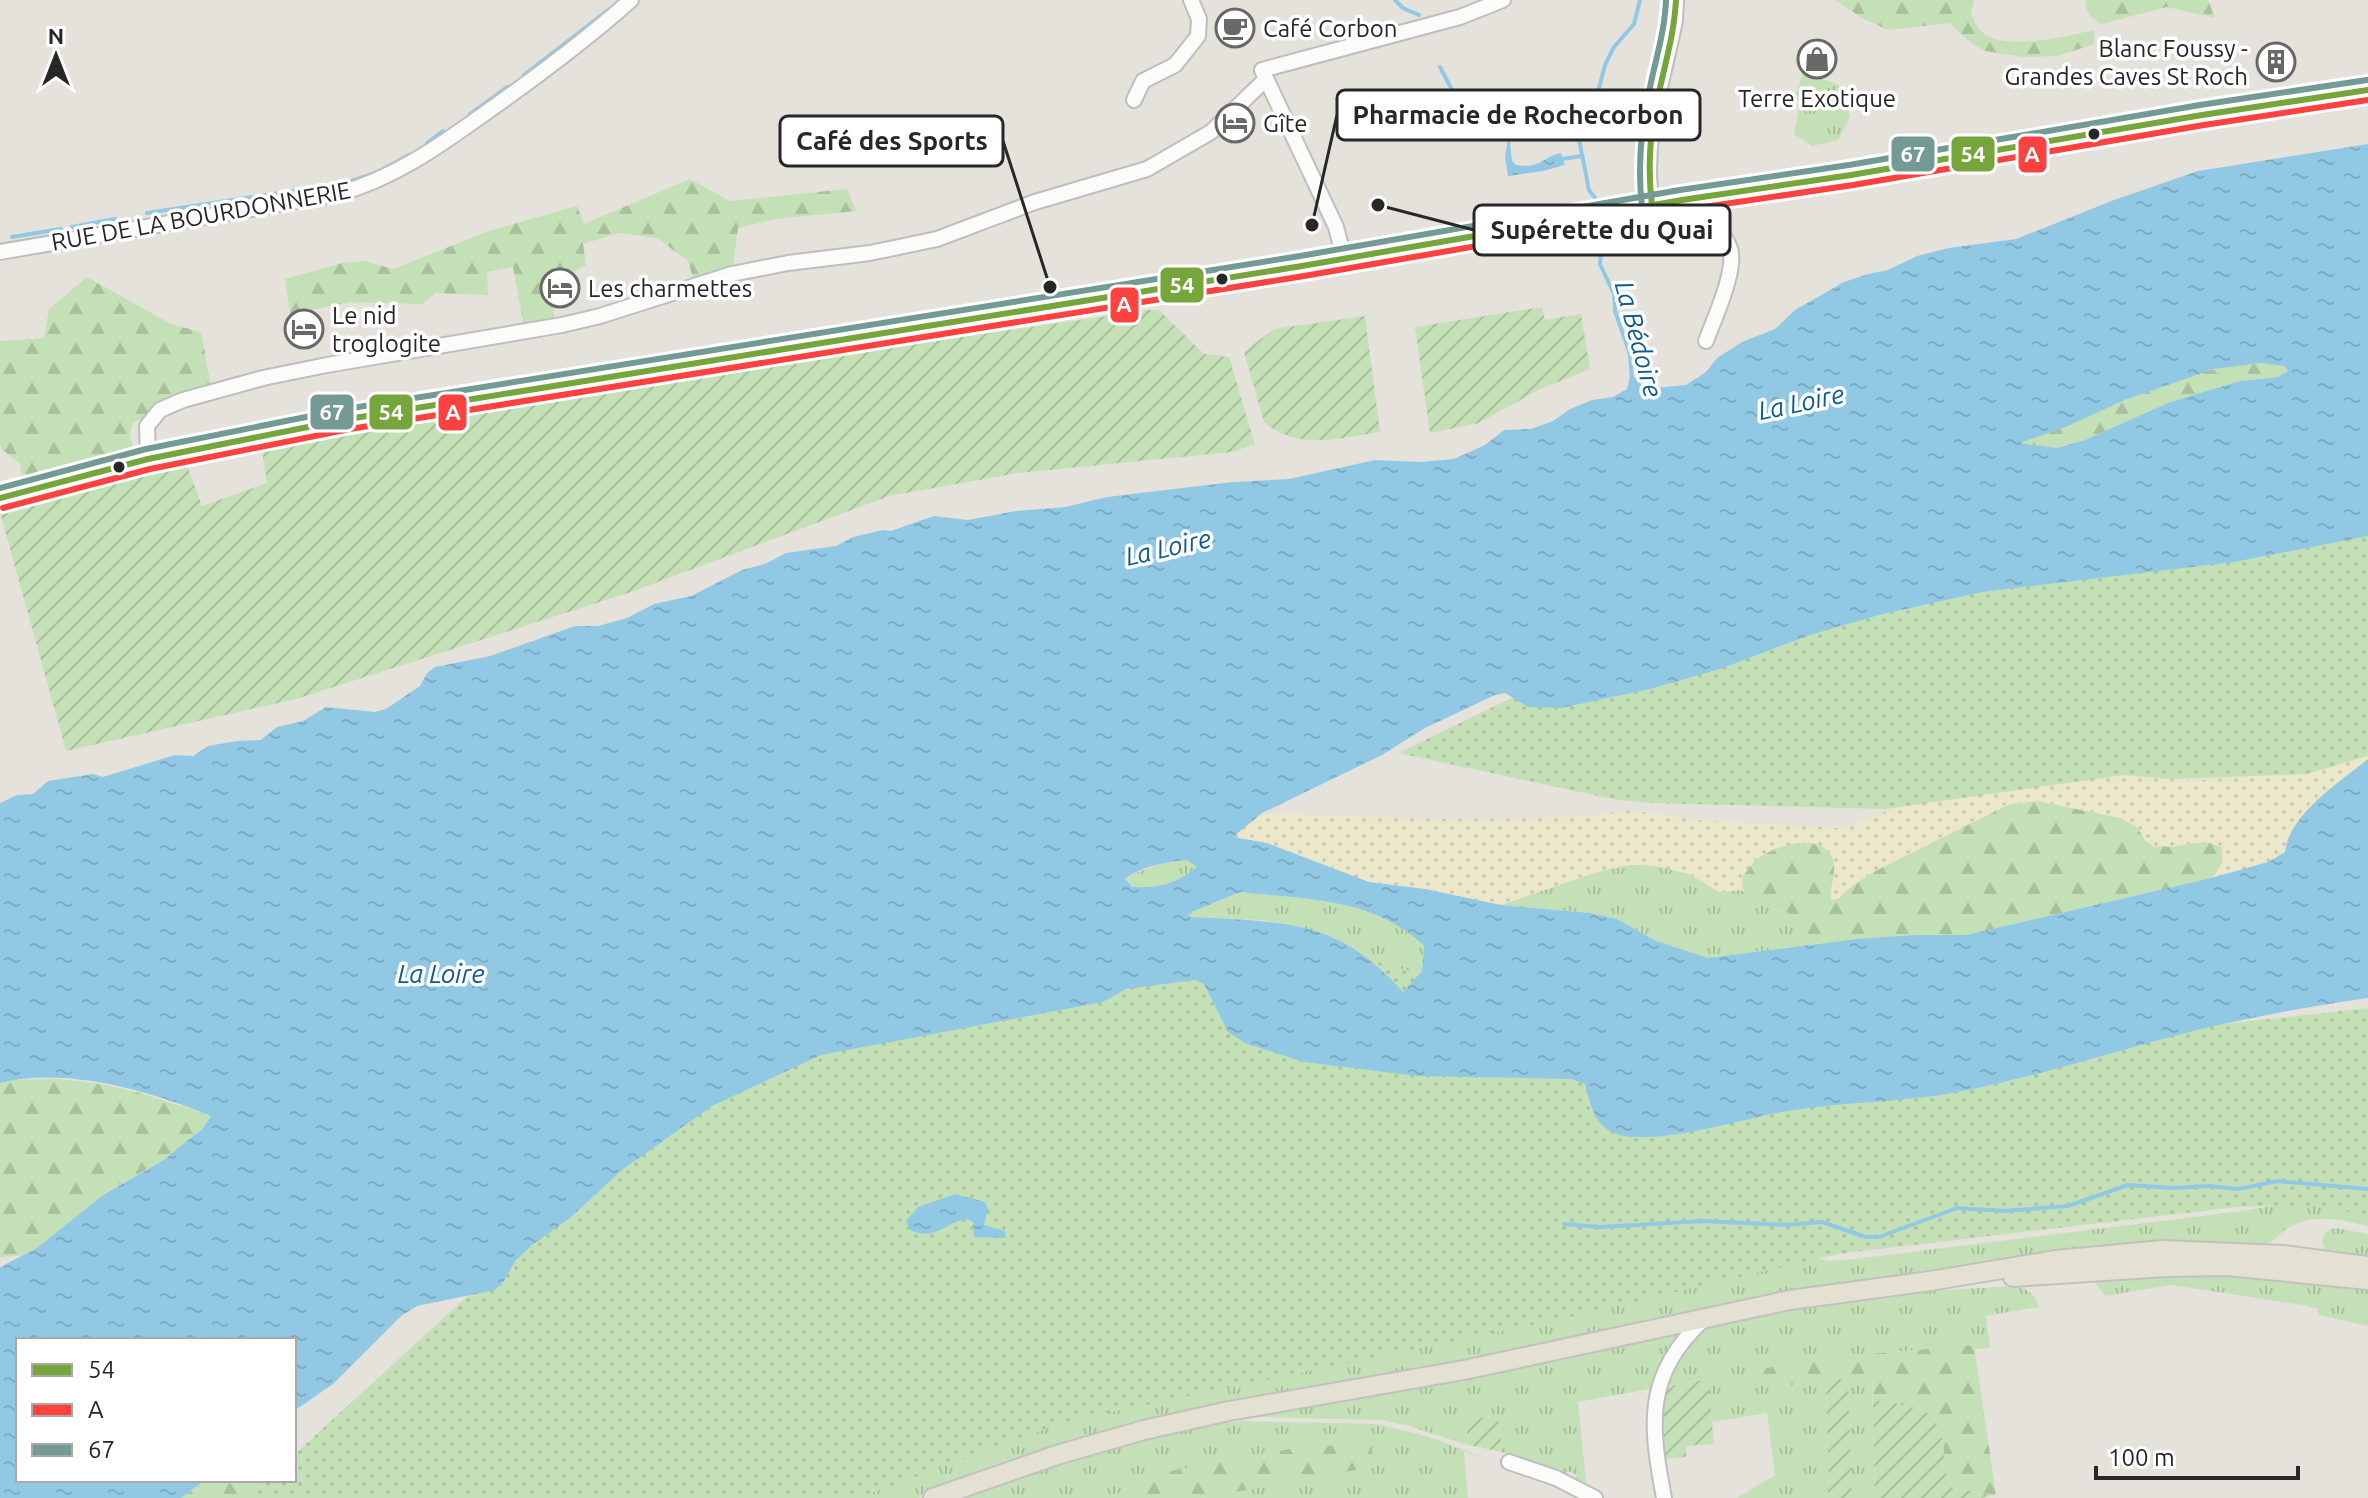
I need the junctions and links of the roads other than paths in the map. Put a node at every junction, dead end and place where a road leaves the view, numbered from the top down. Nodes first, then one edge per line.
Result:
1 (631, 0) edge
2 (1191, 0) edge
3 (1503, 0) edge
4 (1676, 0) edge
5 (1264, 75) junction
6 (2368, 90) edge
7 (1134, 100) dead end
8 (1702, 196) junction
9 (1652, 205) junction
10 (0, 252) edge
11 (1335, 260) junction
12 (1706, 341) dead end
13 (148, 459) junction
14 (0, 498) edge
15 (2368, 1266) edge
16 (2368, 1280) edge
17 (1930, 1281) junction
18 (1708, 1316) junction
19 (1509, 1462) dead end
20 (933, 1498) edge
21 (1595, 1498) edge
22 (1664, 1498) edge

1 - 10 street, RUE DE LA BOURDONNERIE
2 - 7 street
3 - 5 street
4 - 9 street
5 - 11 street
5 - 13 street
6 - 8 main road
8 - 9 main road
8 - 12 street
9 - 11 main road
11 - 13 main road
13 - 14 main road
15 - 17 main road
16 - 17 main road
17 - 18 main road
18 - 20 main road
18 - 22 street
19 - 21 street

